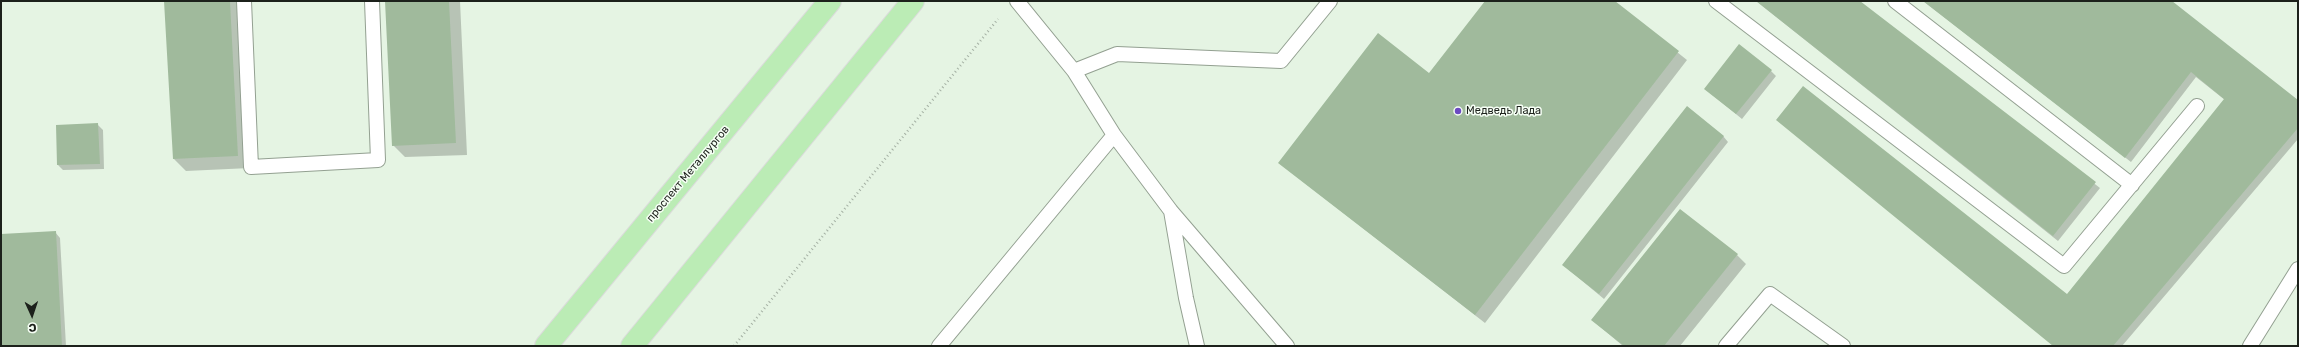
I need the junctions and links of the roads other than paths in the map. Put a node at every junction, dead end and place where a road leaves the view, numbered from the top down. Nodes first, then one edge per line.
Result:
1 (244, 1) edge
2 (372, 1) edge
3 (830, 1) edge
4 (1017, 1) edge
5 (1330, 1) edge
6 (1716, 1) edge
7 (1895, 1) edge
8 (908, 3) edge
9 (1074, 70) junction
10 (2197, 106) dead end
11 (1114, 135) junction
12 (2132, 185) junction
13 (1171, 211) junction
14 (2298, 269) edge
15 (546, 346) edge
16 (632, 346) edge
17 (939, 346) edge
18 (1197, 346) edge
19 (1287, 346) edge
20 (1726, 346) edge
21 (1843, 346) edge
22 (2250, 346) edge

1 - 2 lane
3 - 15 main road, проспект Металлургов
4 - 9 lane
5 - 9 lane
6 - 12 lane
7 - 12 lane
8 - 16 main road
9 - 11 lane
10 - 12 lane
11 - 13 lane
11 - 17 lane
13 - 18 lane
13 - 19 lane
14 - 22 lane
20 - 21 lane

